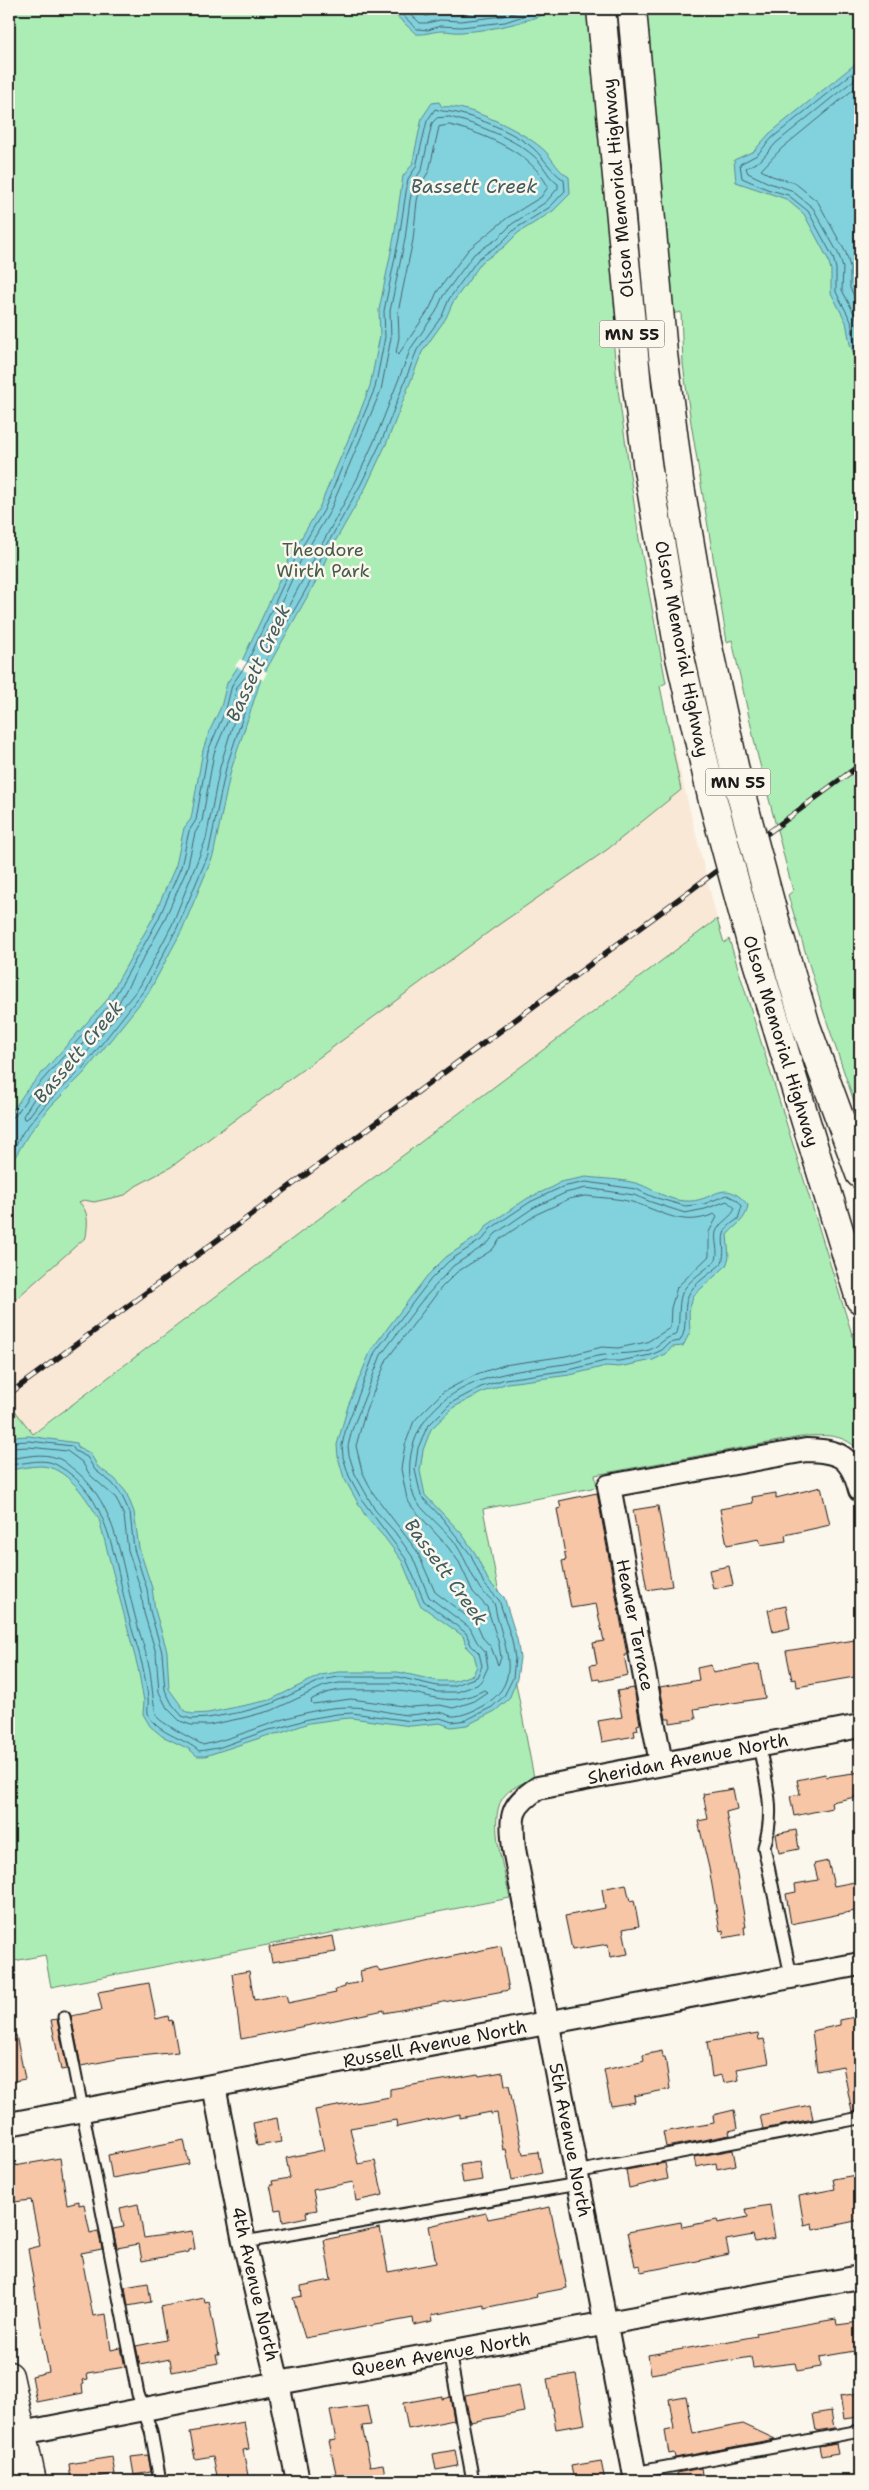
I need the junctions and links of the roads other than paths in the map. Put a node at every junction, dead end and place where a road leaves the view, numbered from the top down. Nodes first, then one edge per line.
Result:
1 (601, 9) edge
2 (632, 9) edge
3 (860, 1174) edge
4 (860, 1299) edge
5 (860, 1490) edge
6 (860, 1726) edge
7 (760, 1746) junction
8 (661, 1763) junction
9 (520, 1800) joint
10 (860, 1964) edge
11 (791, 1976) junction
12 (64, 2018) dead end
13 (548, 2022) junction
14 (214, 2086) junction
15 (82, 2110) junction
16 (860, 2118) edge
17 (9, 2124) edge
18 (577, 2178) junction
19 (244, 2242) junction
20 (860, 2277) edge
21 (606, 2324) junction
22 (448, 2352) junction
23 (9, 2376) edge
24 (278, 2383) junction
25 (143, 2410) junction
26 (860, 2431) edge
27 (13, 2459) edge
28 (635, 2477) edge
29 (32, 2481) edge
30 (160, 2481) edge
31 (298, 2481) edge
32 (473, 2481) edge

1 - 4 main road, Olson Memorial Highway / MN 55, bridge
2 - 3 main road, Olson Memorial Highway / MN 55, bridge
5 - 8 street, Heaner Terrace
6 - 7 street, Sheridan Avenue North
7 - 8 street, Sheridan Avenue North
7 - 11 lane
8 - 9 street, Sheridan Avenue North
9 - 13 street, 5th Avenue North
10 - 11 street, Russell Avenue North
11 - 13 street, Russell Avenue North
12 - 15 lane
13 - 14 street, Russell Avenue North
13 - 18 street, 5th Avenue North
14 - 15 street, Russell Avenue North
14 - 19 street, 4th Avenue North
15 - 17 street, Russell Avenue North
15 - 25 lane
16 - 18 lane
18 - 19 lane
18 - 21 street, 5th Avenue North
19 - 24 street, 4th Avenue North
20 - 21 street, Queen Avenue North
21 - 22 street, Queen Avenue North
21 - 28 street, 5th Avenue North
22 - 24 street, Queen Avenue North
22 - 32 lane
23 - 27 main road
24 - 25 street, Queen Avenue North
24 - 31 street, 4th Avenue North
25 - 27 street, Queen Avenue North
25 - 30 lane
26 - 28 lane
27 - 29 main road

